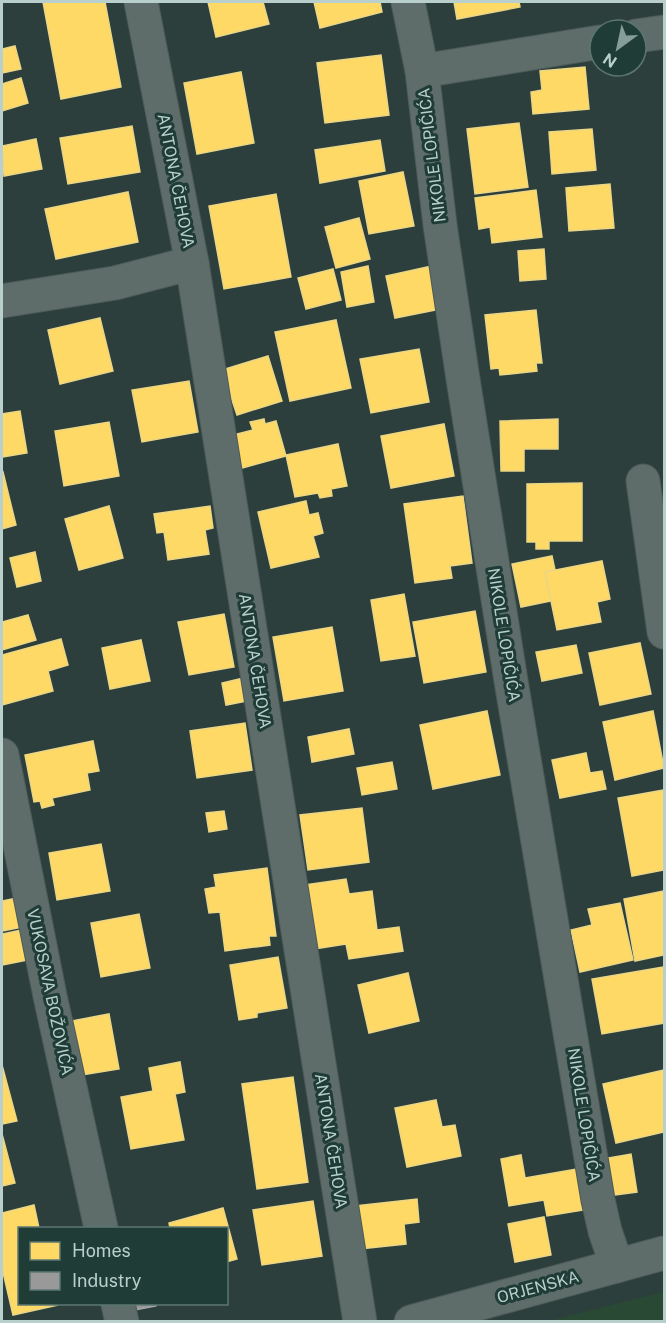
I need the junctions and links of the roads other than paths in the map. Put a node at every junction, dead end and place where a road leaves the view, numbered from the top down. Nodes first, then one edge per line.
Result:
1 (141, 2) edge
2 (408, 2) edge
3 (664, 32) edge
4 (648, 34) edge
5 (588, 44) edge
6 (422, 71) junction
7 (192, 263) junction
8 (2, 301) edge
9 (643, 481) dead end
10 (664, 632) edge
11 (2, 755) edge
12 (101, 1227) edge
13 (664, 1253) edge
14 (617, 1266) junction
15 (118, 1305) edge
16 (122, 1322) edge
17 (360, 1322) edge
18 (411, 1322) edge

1 - 7 street, ANTONA ČEHOVA
2 - 6 street, NIKOLE LOPIČIĆA
3 - 4 street
5 - 6 street
6 - 14 street, NIKOLE LOPIČIĆA
7 - 8 street
7 - 17 street, ANTONA ČEHOVA
9 - 10 street
11 - 12 street, VUKOSAVA BOŽOVIĆA
13 - 14 street, ORJENSKA
14 - 18 street, ORJENSKA
15 - 16 street

